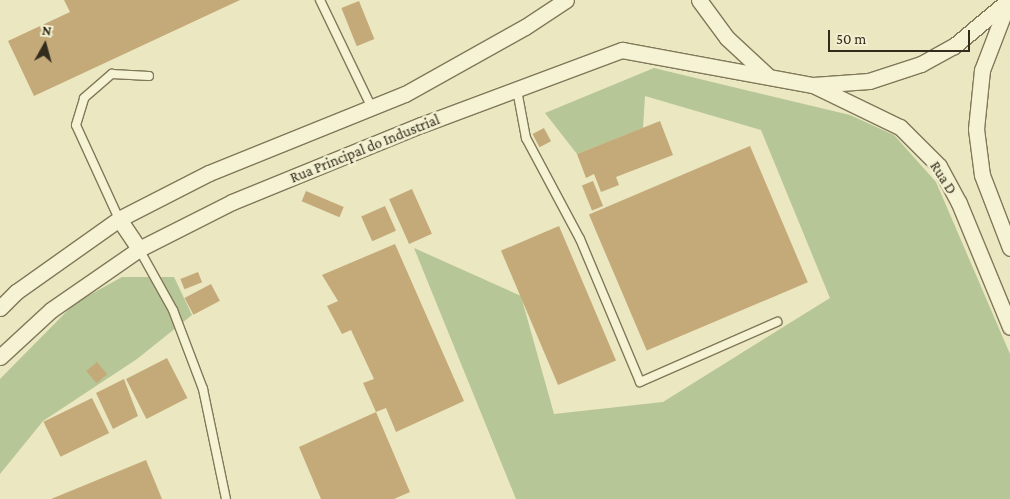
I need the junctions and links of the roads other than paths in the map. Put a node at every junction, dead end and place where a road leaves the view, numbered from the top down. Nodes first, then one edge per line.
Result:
1 (320, 0) edge
2 (566, 0) edge
3 (699, 0) edge
4 (1008, 2) edge
5 (149, 76) dead end
6 (768, 76) junction
7 (813, 85) junction
8 (517, 90) junction
9 (371, 106) junction
10 (119, 219) junction
11 (1010, 248) edge
12 (139, 249) junction
13 (0, 308) edge
14 (777, 322) dead end
15 (1010, 327) edge
16 (0, 357) edge
17 (226, 499) edge

1 - 9 lane
2 - 9 street
3 - 6 street
4 - 7 street
4 - 11 street
5 - 10 lane
6 - 7 street, Rua Principal do Industrial
6 - 8 street, Rua Principal do Industrial
7 - 15 street, Rua D
8 - 12 street, Rua Principal do Industrial
8 - 14 lane
9 - 10 street
10 - 12 street
10 - 13 street
12 - 16 street, Rua Principal do Industrial
12 - 17 lane

